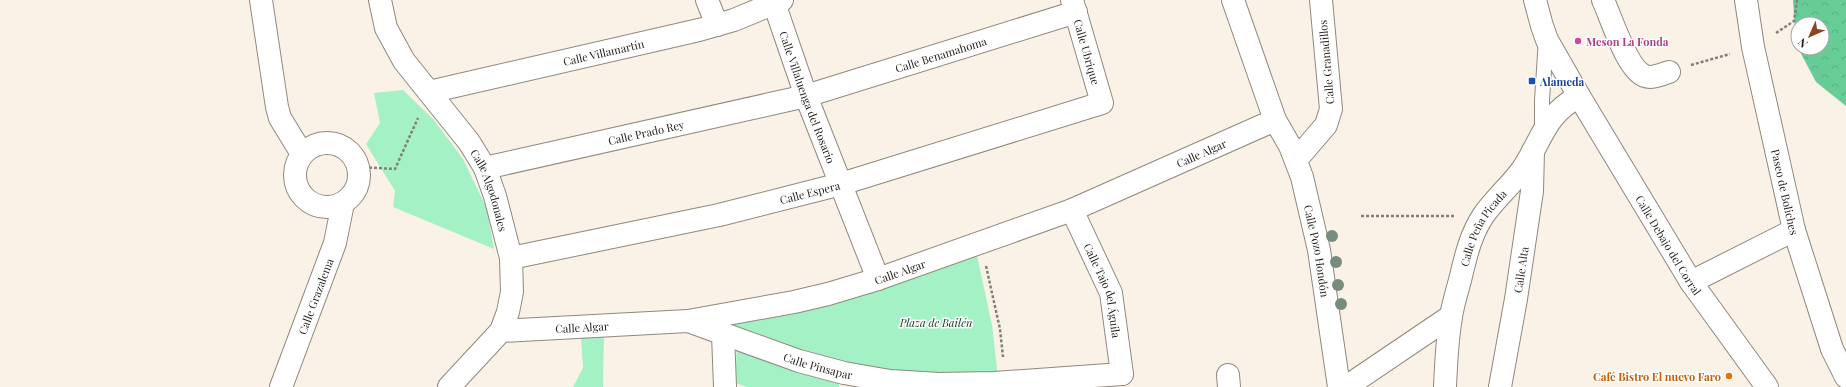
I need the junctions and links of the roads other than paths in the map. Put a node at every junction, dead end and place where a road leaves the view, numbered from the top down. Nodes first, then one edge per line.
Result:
1 (261, 0) edge
2 (382, 0) edge
3 (707, 0) edge
4 (1233, 0) edge
5 (1321, 0) edge
6 (1536, 0) edge
7 (1603, 0) edge
8 (1746, 0) edge
9 (778, 2) edge
10 (1074, 6) edge
11 (718, 25) junction
12 (1546, 36) junction
13 (1669, 72) road end
14 (430, 92) junction
15 (806, 96) junction
16 (1579, 96) junction
17 (1102, 103) joint
18 (1275, 120) junction
19 (1537, 142) junction
20 (302, 154) junction
21 (1296, 160) junction
22 (485, 168) junction
23 (841, 184) junction
24 (343, 203) junction
25 (1072, 210) junction
26 (1794, 230) junction
27 (511, 258) junction
28 (878, 279) junction
29 (1691, 282) junction
30 (1451, 316) junction
31 (688, 321) junction
32 (501, 331) junction
33 (723, 334) junction
34 (1122, 374) joint
35 (1846, 377) edge
36 (845, 380) edge
37 (998, 384) edge
38 (281, 387) edge
39 (449, 387) edge
40 (725, 387) edge
41 (1339, 387) edge
42 (1346, 387) edge
43 (1445, 387) edge
44 (1500, 387) edge
45 (1767, 387) edge

1 - 20 street
2 - 14 street, Calle Algodonales
3 - 11 street
4 - 18 street, Calle Pozo Hondón
5 - 21 street, Calle Granadillos
6 - 12 street, Calle Debajo del Corral
7 - 13 street
8 - 26 street, Paseo de Boliches
9 - 11 street, Calle Villamartín
9 - 15 street, Calle Villaluenga del Rosario
10 - 15 street, Calle Benamahoma
10 - 17 street, Calle Ubrique
11 - 14 street, Calle Villamartín
12 - 16 street, Calle Debajo del Corral
12 - 19 lane
14 - 22 street, Calle Algodonales
15 - 22 street, Calle Prado Rey
15 - 23 street, Calle Villaluenga del Rosario
16 - 19 street, Calle Peña Picada
16 - 29 street, Calle Debajo del Corral
17 - 23 street, Calle Espera
18 - 21 street, Calle Pozo Hondón
18 - 25 street, Calle Algar
19 - 30 street, Calle Peña Picada
19 - 44 street, Calle Alta
20 - 24 street
20 - 24 street
21 - 41 street, Calle Pozo Hondón
22 - 27 street, Calle Algodonales
23 - 27 street, Calle Espera
23 - 28 street, Calle Villaluenga del Rosario
24 - 38 street, Calle Grazalema
25 - 28 street, Calle Algar
25 - 34 street, Calle Tajo del Águila
26 - 29 street
26 - 35 street, Paseo de Boliches
27 - 32 street, Calle Algodonales
28 - 31 street, Calle Algar
29 - 45 street, Calle Debajo del Corral
30 - 42 street
30 - 43 street, Calle Peña Picada
31 - 32 street, Calle Algar
31 - 33 street, Calle Pinsapar
32 - 39 street, Calle Algodonales
33 - 36 street, Calle Pinsapar
33 - 40 street
34 - 37 street, Calle Pinsapar
36 - 37 street, Calle Pinsapar

